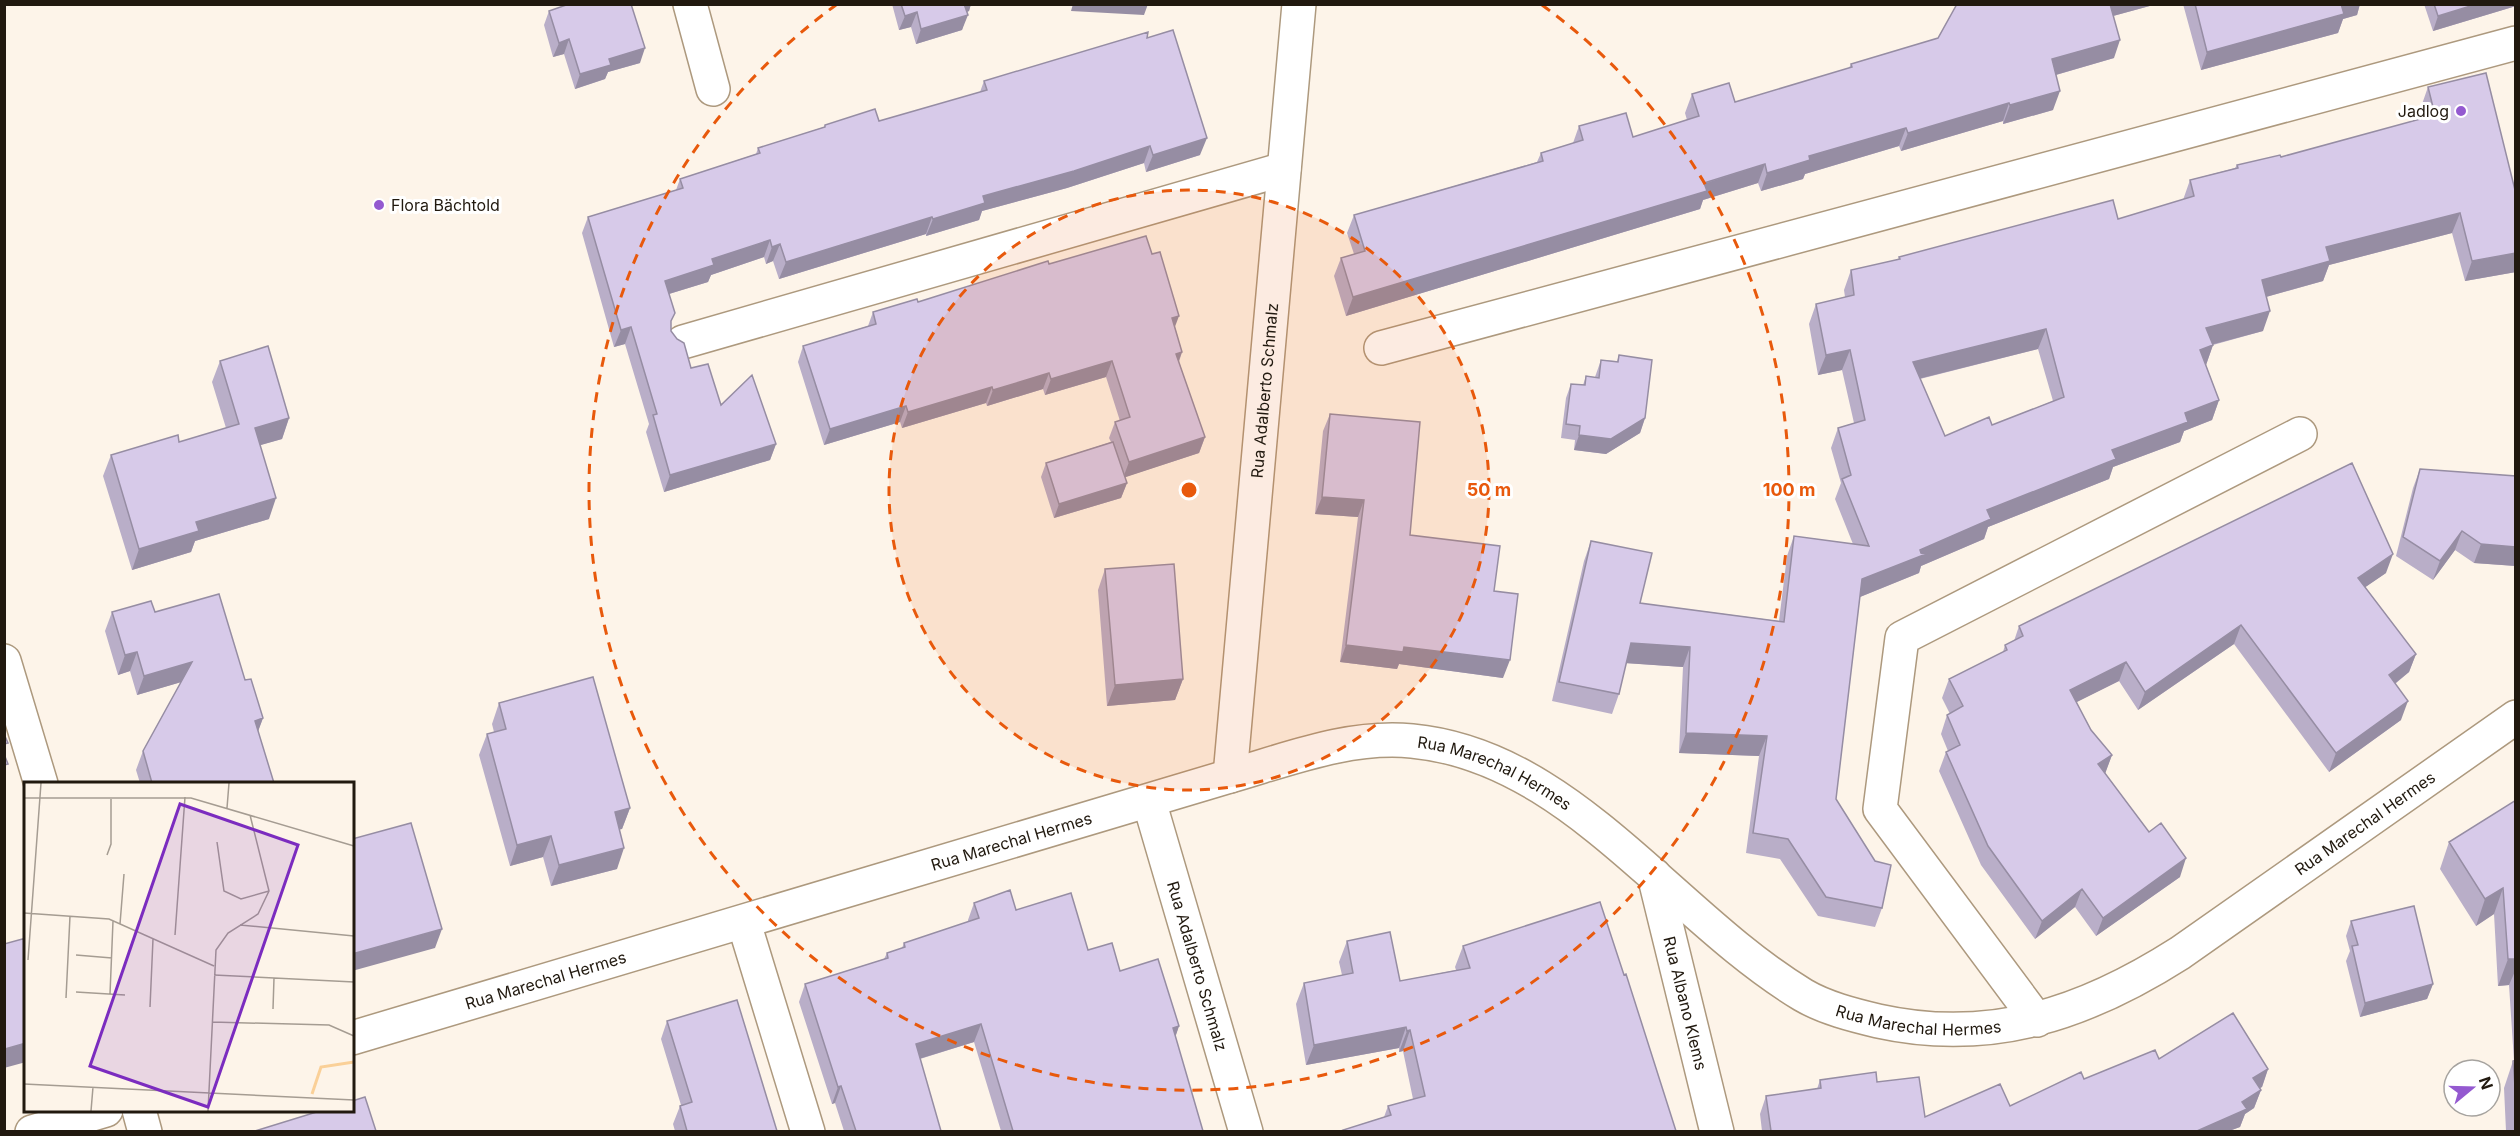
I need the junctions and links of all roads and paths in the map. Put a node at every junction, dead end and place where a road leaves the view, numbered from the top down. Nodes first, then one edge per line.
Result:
1 (690, 4) edge
2 (1299, 4) edge
3 (2516, 43) edge
4 (713, 89) dead end
5 (1284, 169) junction
6 (683, 342) edge
7 (1381, 348) dead end
8 (2300, 434) dead end
9 (4, 661) edge
10 (2516, 717) edge
11 (1230, 776) junction
12 (41, 782) edge
13 (1149, 801) junction
14 (1654, 876) junction
15 (744, 922) junction
16 (2037, 1020) junction
17 (354, 1037) edge
18 (99, 1112) edge
19 (140, 1112) edge
20 (32, 1131) edge
21 (145, 1131) edge
22 (808, 1131) edge
23 (1246, 1131) edge
24 (1717, 1131) edge

1 - 4 street
2 - 5 street, Rua Adalberto Schmalz
3 - 7 street
5 - 6 street
5 - 11 street, Rua Adalberto Schmalz
8 - 16 street
9 - 12 street
10 - 16 street, Rua Marechal Hermes
11 - 13 street, Rua Marechal Hermes
11 - 14 street, Rua Marechal Hermes
13 - 15 street, Rua Marechal Hermes
13 - 23 street, Rua Adalberto Schmalz
14 - 16 street, Rua Marechal Hermes
14 - 24 street, Rua Albano Klems
15 - 17 street, Rua Marechal Hermes
15 - 22 street
18 - 20 street
19 - 21 street

